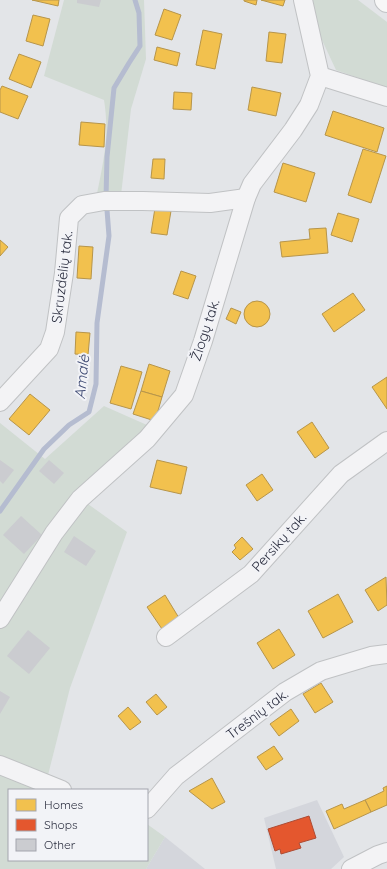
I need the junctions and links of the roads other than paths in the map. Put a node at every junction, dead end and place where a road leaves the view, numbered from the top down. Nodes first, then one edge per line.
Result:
1 (303, 0) edge
2 (320, 76) junction
3 (387, 97) edge
4 (246, 198) junction
5 (0, 402) edge
6 (387, 442) edge
7 (0, 619) edge
8 (166, 637) dead end
9 (387, 654) edge
10 (0, 765) edge
11 (60, 789) edge
12 (148, 807) edge
13 (387, 852) edge
14 (351, 869) edge

1 - 2 street
2 - 3 street
2 - 4 street, Žiogų tak.
4 - 5 street, Skruzdėlių tak.
4 - 7 street, Žiogų tak.
6 - 8 street, Persikų tak.
9 - 12 street, Trešnių tak.
10 - 11 street
13 - 14 street

